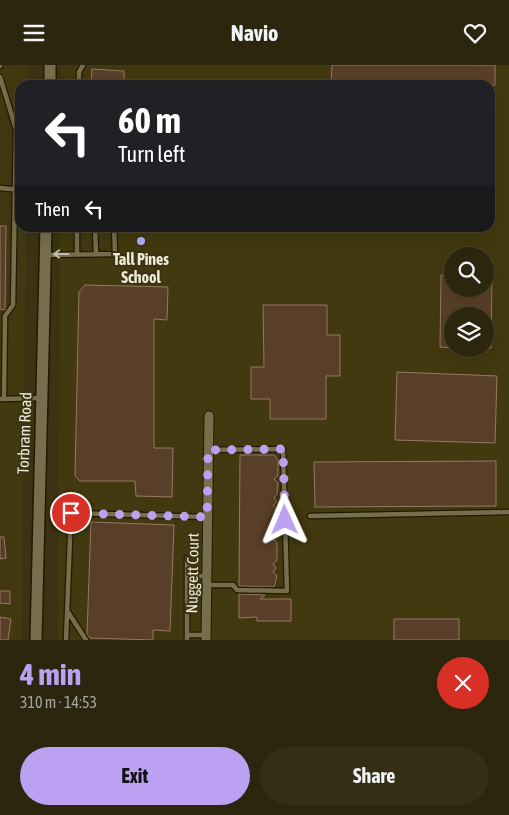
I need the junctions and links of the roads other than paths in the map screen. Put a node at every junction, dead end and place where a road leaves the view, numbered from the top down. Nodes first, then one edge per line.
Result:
1 (50, 65) edge
2 (83, 65) edge
3 (0, 77) edge
4 (50, 80) edge
5 (79, 80) edge
6 (15, 126) edge
7 (0, 188) edge
8 (15, 190) edge
9 (16, 232) edge
10 (46, 232) edge
11 (77, 232) edge
12 (95, 232) edge
13 (114, 232) edge
14 (77, 254) junction
15 (96, 254) junction
16 (45, 255) junction
17 (41, 398) junction
18 (2, 399) edge
19 (209, 416) dead end
20 (208, 450) junction
21 (509, 512) edge
22 (310, 516) dead end
23 (207, 517) junction
24 (187, 559) dead end
25 (207, 575) junction
26 (187, 576) junction
27 (207, 585) junction
28 (67, 611) junction
29 (187, 637) edge
30 (206, 637) edge
31 (36, 640) edge
32 (66, 640) edge
33 (86, 640) edge

1 - 4 main road
2 - 5 lane
3 - 6 lane
7 - 8 lane
9 - 18 lane
10 - 16 main road, Torbram Road
11 - 14 lane
12 - 15 lane
13 - 15 lane
14 - 15 lane
14 -> 16 lane
16 - 17 main road, Torbram Road
17 - 18 lane
17 - 31 main road, Torbram Road
19 - 20 street, Nuggett Court
20 - 23 street, Nuggett Court
20 - 27 lane
21 - 22 lane
23 - 25 street, Nuggett Court
23 - 28 lane
24 - 26 lane
25 - 26 lane
25 - 27 street, Nuggett Court
26 - 29 lane
27 - 30 street, Nuggett Court
28 - 32 lane
28 - 33 lane
29 - 30 lane

